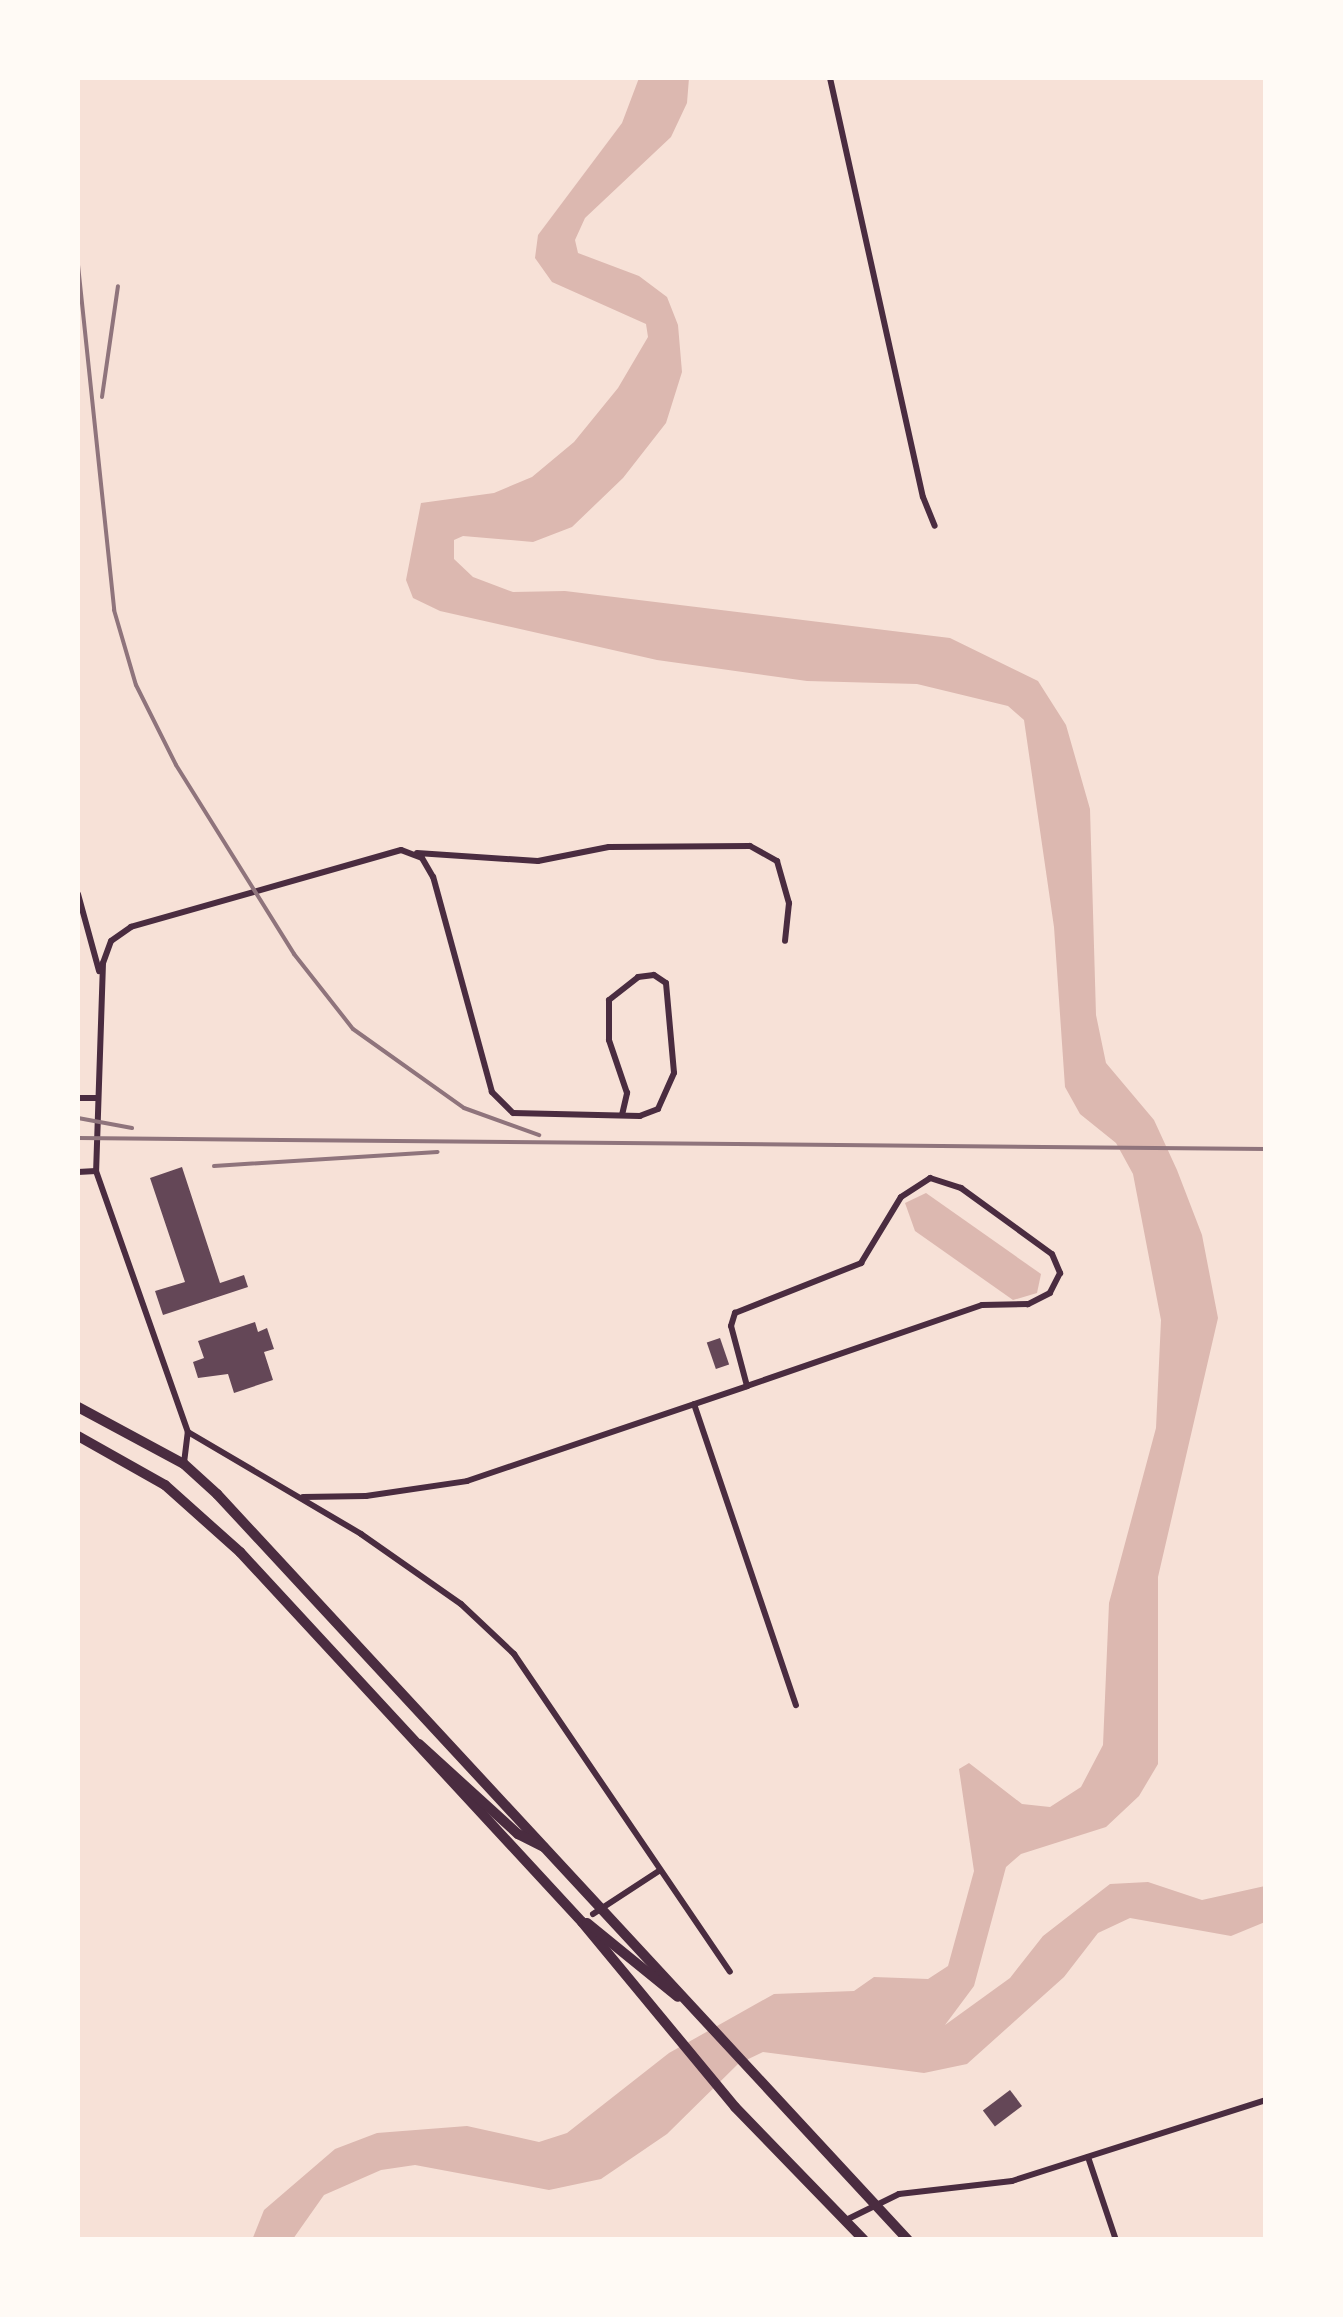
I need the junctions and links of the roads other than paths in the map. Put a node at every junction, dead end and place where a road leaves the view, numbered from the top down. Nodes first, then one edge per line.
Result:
1 (830, 78) edge
2 (934, 526) dead end
3 (401, 850) junction
4 (78, 894) edge
5 (785, 941) dead end
6 (102, 987) junction
7 (78, 1098) edge
8 (97, 1098) junction
9 (622, 1115) junction
10 (96, 1170) junction
11 (78, 1172) edge
12 (747, 1386) junction
13 (694, 1404) junction
14 (78, 1407) edge
15 (188, 1432) junction
16 (78, 1436) edge
17 (184, 1464) junction
18 (293, 1494) junction
19 (796, 1705) dead end
20 (410, 1738) junction
21 (550, 1850) junction
22 (658, 1871) junction
23 (604, 1907) junction
24 (592, 1914) dead end
25 (582, 1922) junction
26 (730, 1972) dead end
27 (690, 2004) junction
28 (1266, 2100) edge
29 (1088, 2157) junction
30 (876, 2204) junction
31 (845, 2220) junction
32 (864, 2240) edge
33 (908, 2240) edge
34 (1116, 2240) edge

1 - 2 street
3 - 5 street
3 - 6 street
3 - 9 street
4 - 6 street
6 - 8 street
7 - 8 street
8 - 10 street
9 - 9 street
10 - 11 street
10 - 15 street
12 - 12 street
12 - 13 street
13 - 18 street
13 - 19 street
14 - 17 highway
15 - 17 street
15 - 18 street
16 - 20 highway
17 - 21 highway
18 - 22 street
20 - 21 highway
20 - 25 highway
21 - 23 highway
22 - 23 street
22 - 26 street
23 - 24 street
23 - 27 highway
25 - 27 highway
25 - 31 highway
27 - 30 highway
28 - 29 street
29 - 30 street
29 - 34 street
30 - 31 street
30 - 33 highway
31 - 32 highway

